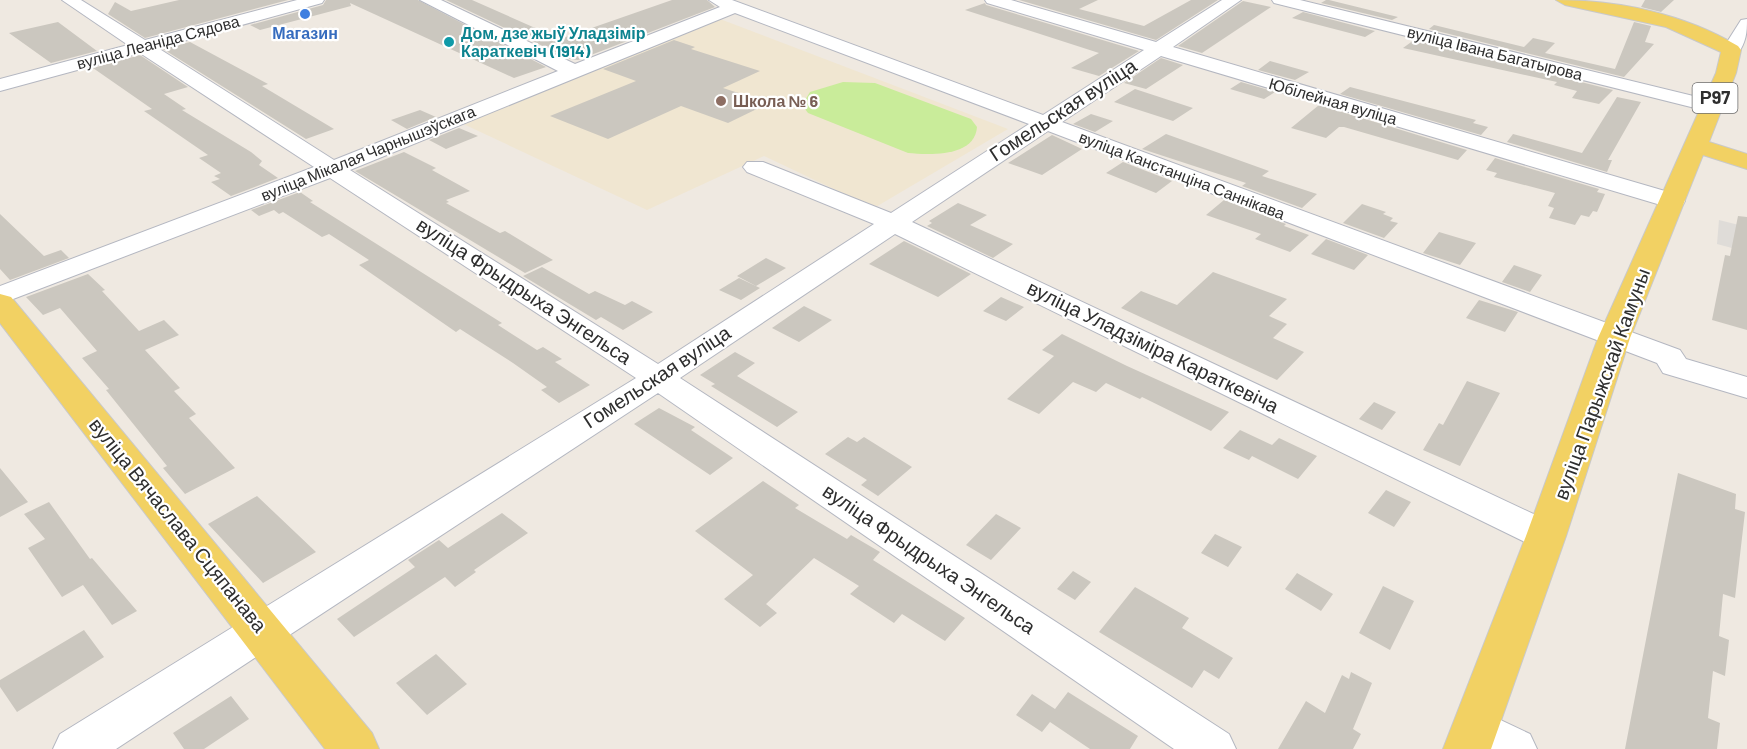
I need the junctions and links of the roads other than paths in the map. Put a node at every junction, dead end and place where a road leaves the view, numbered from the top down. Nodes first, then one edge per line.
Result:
1 (70, 0) edge
2 (316, 0) edge
3 (428, 0) edge
4 (993, 0) edge
5 (1233, 0) edge
6 (1280, 0) edge
7 (1565, 0) edge
8 (726, 3) edge
9 (235, 6) dead end
10 (253, 17) junction
11 (1747, 24) edge
12 (144, 46) junction
13 (1157, 49) junction
14 (1731, 50) junction
15 (574, 71) junction
16 (0, 85) edge
17 (1711, 106) junction
18 (1044, 123) junction
19 (1695, 145) junction
20 (1747, 162) edge
21 (755, 167) dead end
22 (334, 168) junction
23 (1672, 201) junction
24 (891, 222) junction
25 (0, 296) edge
26 (0, 303) edge
27 (1614, 338) junction
28 (658, 378) junction
29 (1747, 388) edge
30 (1546, 536) junction
31 (262, 630) junction
32 (1471, 739) edge
33 (76, 749) edge
34 (354, 749) edge
35 (1213, 749) edge
36 (1514, 749) edge

1 - 12 street, вуліца Фрыдрыха Энгельса
2 - 10 street, вуліца Леаніда Сядова
3 - 15 street
4 - 13 street, Юбілейная вуліца
5 - 13 street, Гомельская вуліца
6 - 17 street, вуліца Івана Багатырова
7 - 14 main road
8 - 15 street, вуліца Мікалая Чарнышэўскага
8 - 18 street, вуліца Канстанціна Саннікава
9 - 10 street
10 - 12 street, вуліца Леаніда Сядова
11 - 14 street, вуліца Парыжскай Камуны
12 - 16 street, вуліца Леаніда Сядова
12 - 22 street, вуліца Фрыдрыха Энгельса
13 - 18 street, Гомельская вуліца
13 - 23 street, Юбілейная вуліца
14 - 17 main road, вуліца Парыжскай Камуны / Р97
15 - 22 street, вуліца Мікалая Чарнышэўскага
17 - 19 main road, вуліца Парыжскай Камуны / Р97
18 - 24 street, Гомельская вуліца
18 - 27 street, вуліца Канстанціна Саннікава
19 - 20 main road
19 - 23 main road, вуліца Парыжскай Камуны
21 - 24 street, вуліца Уладзіміра Караткевіча
22 - 25 street, вуліца Мікалая Чарнышэўскага
22 - 28 street, вуліца Фрыдрыха Энгельса
23 - 27 main road, вуліца Парыжскай Камуны
24 - 28 street, Гомельская вуліца
24 - 30 street, вуліца Уладзіміра Караткевіча
26 - 31 main road, вуліца Вячаслава Сцяпанава
27 - 29 street, вуліца Канстанціна Саннікава
27 - 30 main road, вуліца Парыжскай Камуны
28 - 31 street, Гомельская вуліца
28 - 35 street, вуліца Фрыдрыха Энгельса
30 - 32 main road, вуліца Парыжскай Камуны
31 - 33 street, Гомельская вуліца
31 - 34 main road, вуліца Вячаслава Сцяпанава
32 - 36 street

